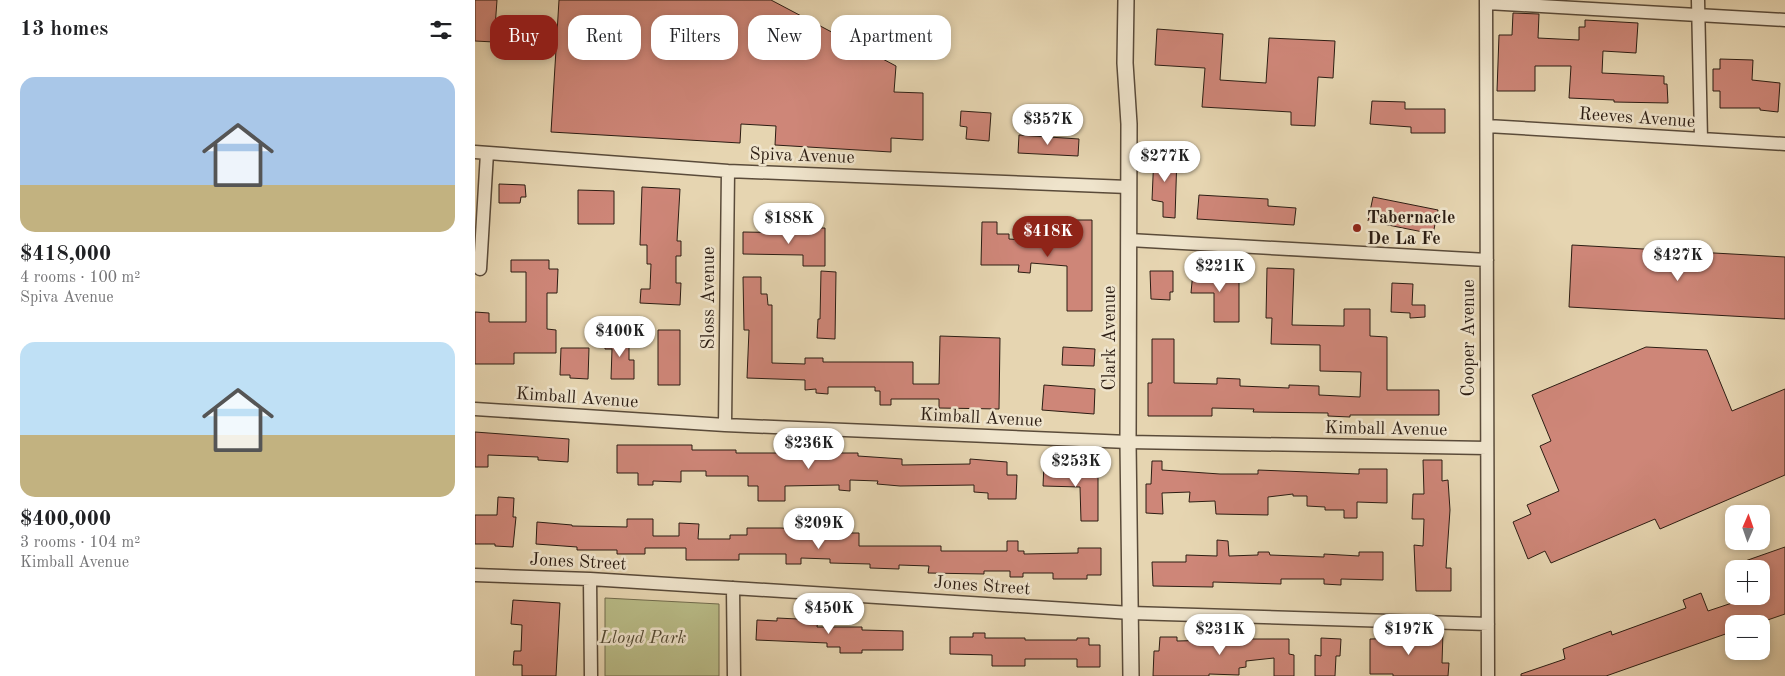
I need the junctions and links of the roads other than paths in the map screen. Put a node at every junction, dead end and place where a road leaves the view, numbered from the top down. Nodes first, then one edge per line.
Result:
1 (1126, 0) edge
2 (1698, 0) edge
3 (1487, 1) edge
4 (1699, 15) junction
5 (1785, 20) edge
6 (1487, 126) junction
7 (1701, 139) junction
8 (1785, 144) edge
9 (481, 153) edge
10 (728, 171) junction
11 (1128, 187) junction
12 (1129, 240) junction
13 (1487, 260) junction
14 (480, 269) dead end
15 (475, 409) edge
16 (725, 424) junction
17 (1129, 442) junction
18 (1487, 448) junction
19 (475, 575) edge
20 (590, 579) junction
21 (733, 588) junction
22 (1131, 613) junction
23 (1488, 624) junction
24 (591, 676) edge
25 (734, 676) edge
26 (1131, 676) edge
27 (1488, 676) edge

1 - 11 street, Clark Avenue
2 - 4 street
3 - 4 street
3 - 6 street, Cooper Avenue
4 - 5 street
4 - 7 street
6 - 7 street, Reeves Avenue
6 - 13 street, Cooper Avenue
7 - 8 street, Reeves Avenue
9 - 10 street, Spiva Avenue
9 - 14 street
10 - 11 street, Spiva Avenue
10 - 16 street, Sloss Avenue
11 - 12 street, Clark Avenue
12 - 13 street
12 - 17 street, Clark Avenue
13 - 18 street, Cooper Avenue
15 - 16 street, Kimball Avenue
16 - 17 street, Kimball Avenue
17 - 18 street, Kimball Avenue
17 - 22 street, Clark Avenue
18 - 23 street, Cooper Avenue
19 - 20 street, Jones Street
20 - 21 street, Jones Street
20 - 24 street
21 - 22 street, Jones Street
21 - 25 street
22 - 23 street, Jones Street
22 - 26 street, Clark Avenue
23 - 27 street, Cooper Avenue

